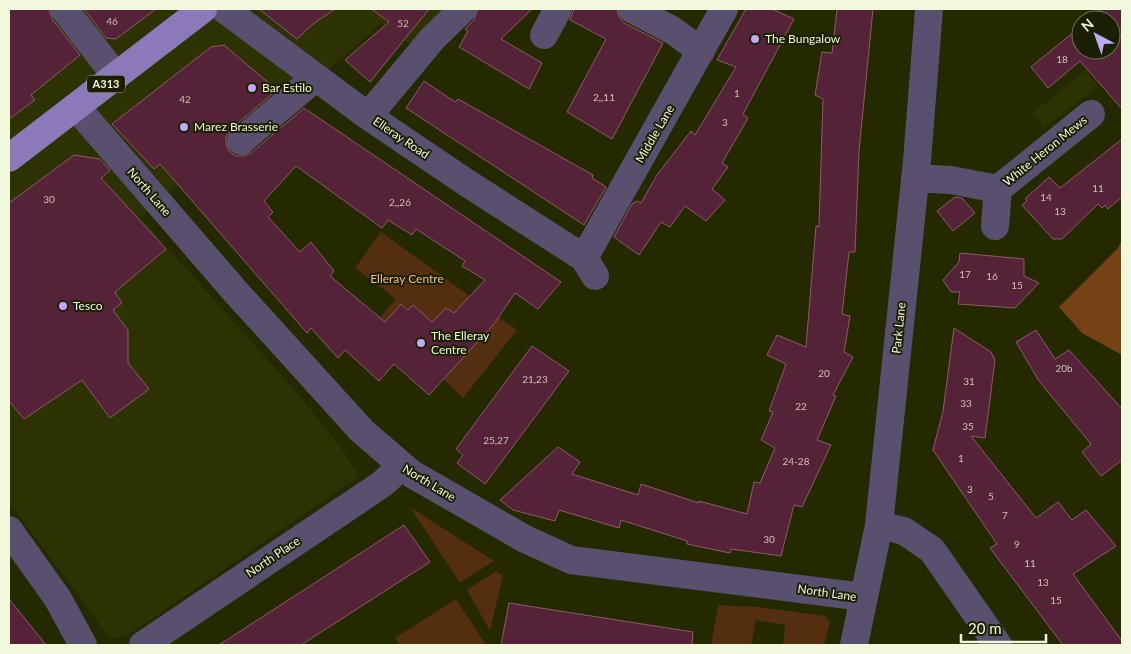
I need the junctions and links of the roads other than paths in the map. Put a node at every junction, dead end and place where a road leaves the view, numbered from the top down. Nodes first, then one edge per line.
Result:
1 (64, 9) edge
2 (203, 9) edge
3 (224, 9) edge
4 (463, 9) edge
5 (558, 9) edge
6 (632, 9) edge
7 (724, 9) edge
8 (929, 9) edge
9 (544, 34) dead end
10 (701, 51) junction
11 (116, 76) junction
12 (315, 78) junction
13 (76, 107) junction
14 (1091, 114) dead end
15 (368, 116) junction
16 (241, 141) dead end
17 (9, 158) edge
18 (915, 178) junction
19 (998, 189) junction
20 (995, 226) dead end
21 (590, 267) joint
22 (401, 467) junction
23 (879, 525) junction
24 (9, 530) edge
25 (864, 597) junction
26 (83, 645) edge
27 (143, 645) edge
28 (854, 645) edge
29 (998, 645) edge

1 - 11 street
2 - 11 main road, A313
3 - 12 street, Elleray Road
4 - 15 street
5 - 9 street
6 - 10 street
7 - 10 street, Middle Lane
8 - 18 street, Park Lane
10 - 21 street, Middle Lane
11 - 13 main road, A313
12 - 15 street, Elleray Road
12 - 16 street
13 - 17 main road, A313
13 - 22 street, North Lane
14 - 19 street, White Heron Mews
15 - 21 street, Elleray Road
18 - 19 street, White Heron Mews
18 - 23 street, Park Lane
19 - 20 street, White Heron Mews
22 - 25 street, North Lane
22 - 27 street, North Place
23 - 25 street, Park Lane
23 - 29 street
24 - 26 street
25 - 28 street, Park Lane

